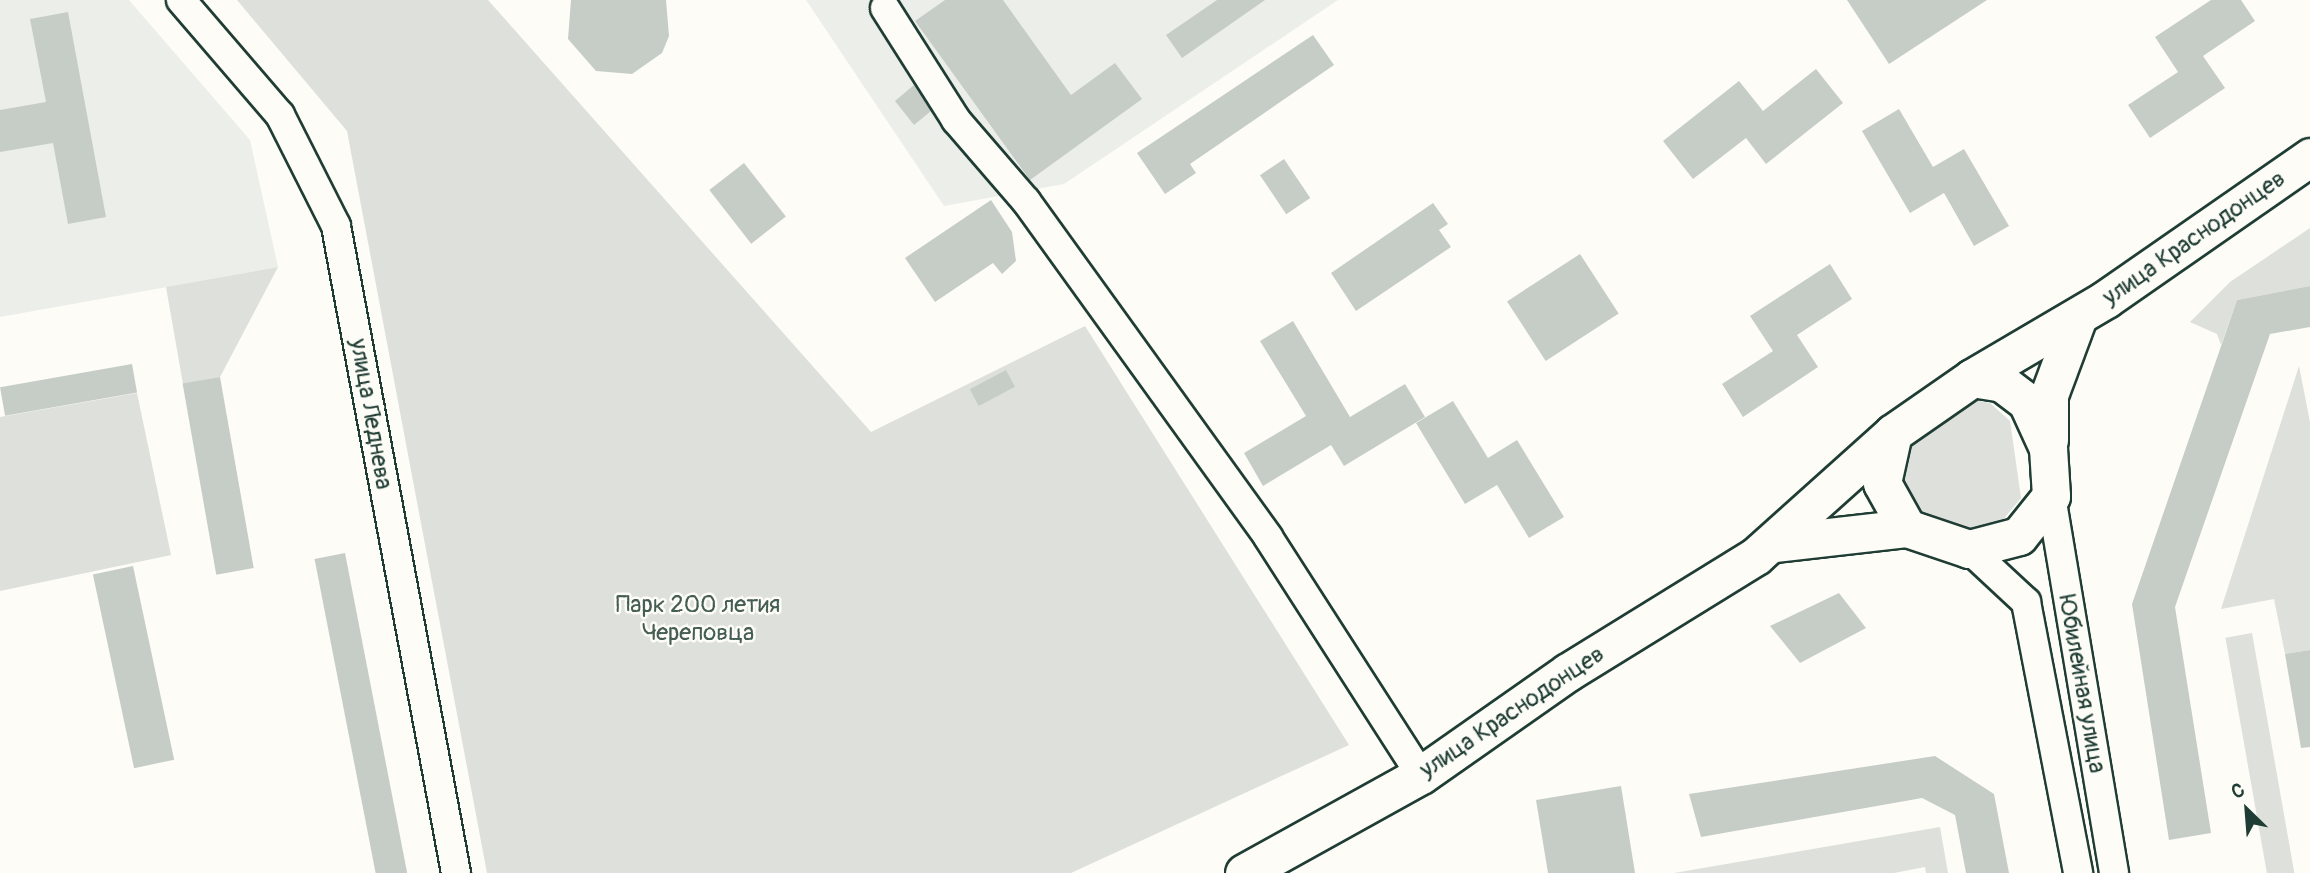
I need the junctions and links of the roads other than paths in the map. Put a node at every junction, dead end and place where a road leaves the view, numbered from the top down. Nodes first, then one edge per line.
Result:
1 (181, 0) edge
2 (885, 8) dead end
3 (2310, 158) edge
4 (2078, 317) junction
5 (1972, 378) junction
6 (1894, 433) junction
7 (2048, 448) junction
8 (2051, 496) junction
9 (1907, 528) junction
10 (1775, 543) junction
11 (1969, 549) junction
12 (1421, 775) junction
13 (456, 873) edge
14 (1244, 873) edge
15 (2078, 873) edge
16 (2114, 873) edge

1 - 13 street, улица Леднева
2 - 12 street
3 - 4 main road, улица Краснодонцев
4 - 5 main road, улица Краснодонцев
4 - 7 main road, улица Краснодонцев
5 - 6 main road
5 - 7 main road
6 - 9 main road
6 - 10 main road, улица Краснодонцев
7 - 8 main road
8 - 11 main road
8 - 16 street, Юбилейная улица
9 - 10 main road, улица Краснодонцев
9 - 11 main road
10 - 12 main road, улица Краснодонцев
11 - 15 street, Юбилейная улица
12 - 14 main road, улица Краснодонцев

